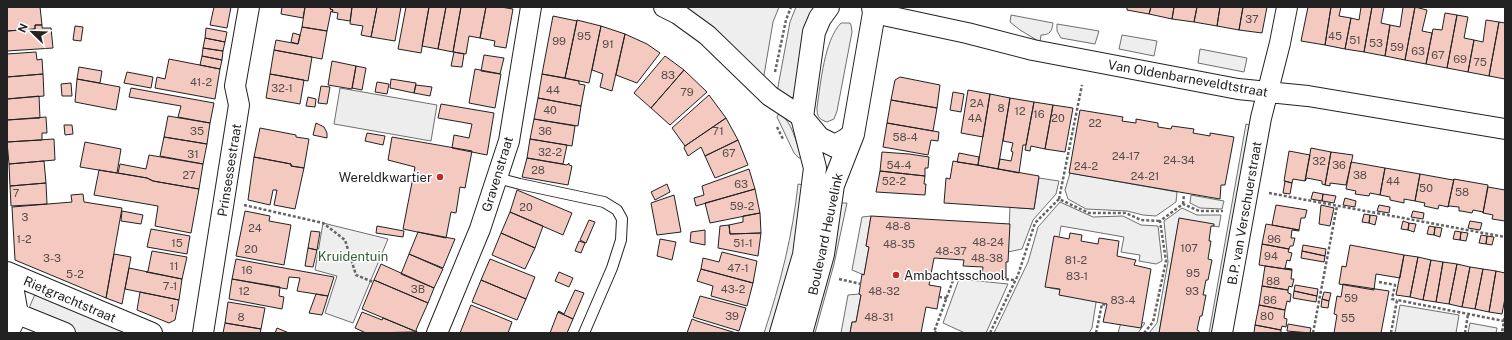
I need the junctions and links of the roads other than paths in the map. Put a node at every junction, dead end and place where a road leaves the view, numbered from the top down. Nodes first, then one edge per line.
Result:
1 (249, 7) edge
2 (531, 7) edge
3 (664, 7) edge
4 (828, 7) edge
5 (1286, 7) edge
6 (868, 9) edge
7 (1267, 93) junction
8 (802, 118) junction
9 (1505, 129) edge
10 (853, 134) junction
11 (497, 178) junction
12 (9, 273) edge
13 (18, 314) junction
14 (8, 333) edge
15 (65, 333) edge
16 (152, 333) edge
17 (203, 333) edge
18 (437, 333) edge
19 (584, 333) edge
20 (781, 333) edge
21 (801, 333) edge
22 (1222, 333) edge

1 - 17 street, Prinsessestraat
2 - 11 street, Gravenstraat
3 - 8 street
4 - 8 main road, Boulevard Heuvelink
5 - 7 street, B.P. van Verschuerstraat
6 - 7 street, Van Oldenbarneveldtstraat
6 - 10 main road, Boulevard Heuvelink
7 - 9 street, Van Oldenbarneveldtstraat
7 - 22 street, B.P. van Verschuerstraat
8 - 10 main road
8 - 20 main road, Boulevard Heuvelink
10 - 21 main road, Boulevard Heuvelink
11 - 18 street, Gravenstraat
11 - 19 lane
12 - 13 street
12 - 16 street, Rietgrachtstraat
13 - 14 street
13 - 15 street

